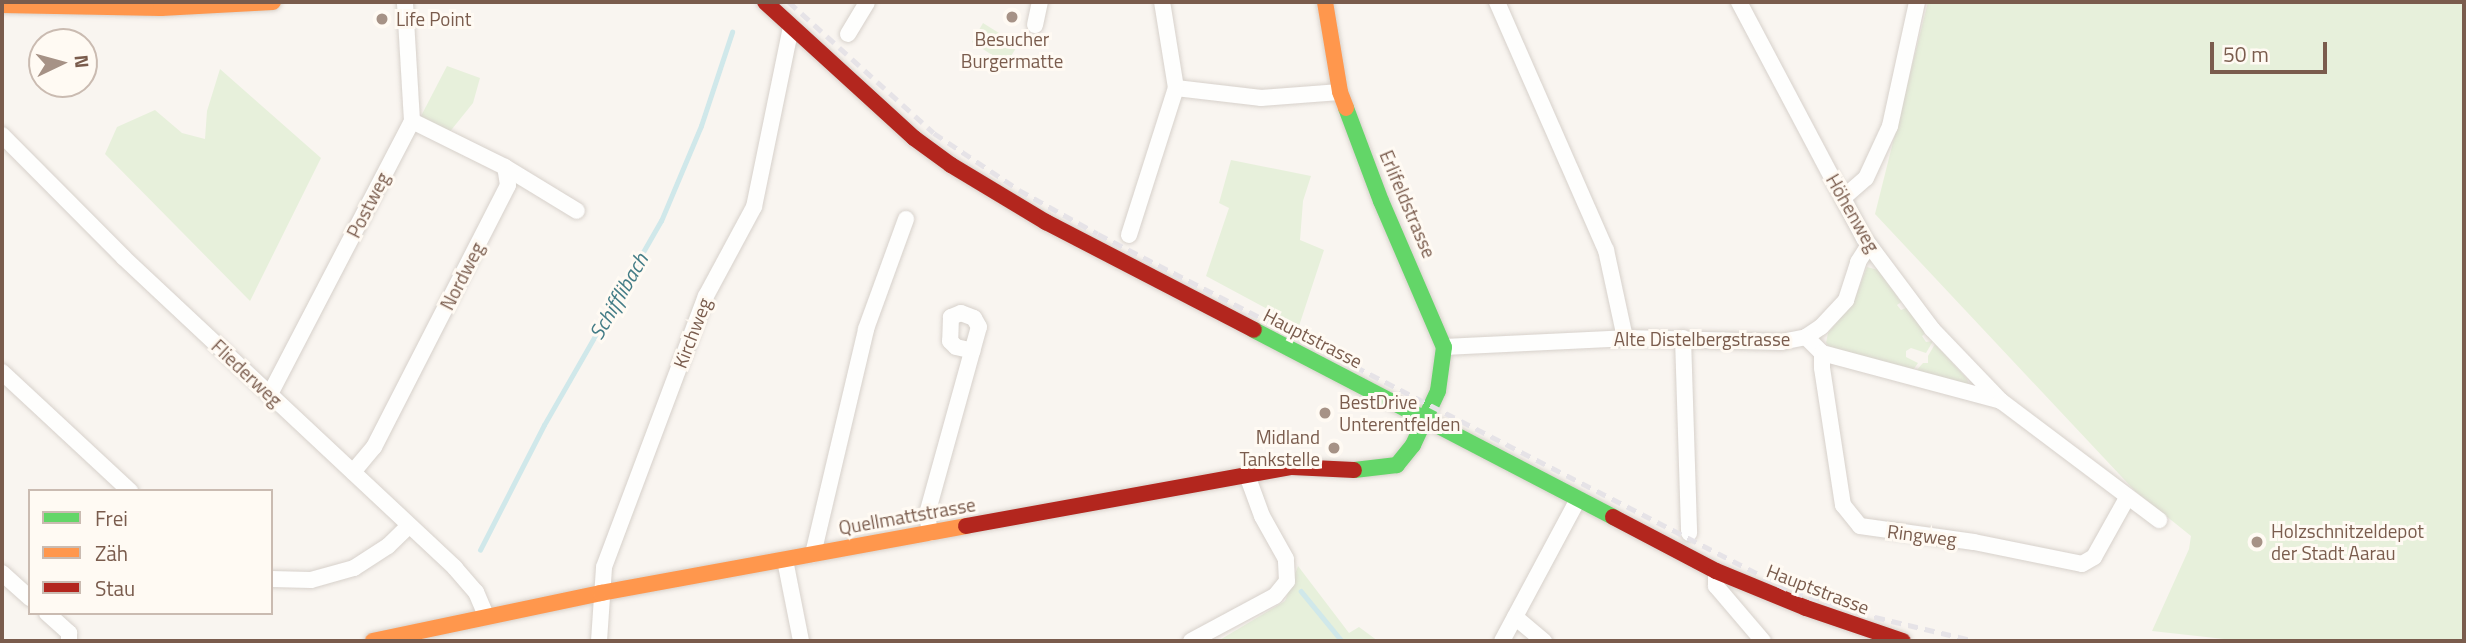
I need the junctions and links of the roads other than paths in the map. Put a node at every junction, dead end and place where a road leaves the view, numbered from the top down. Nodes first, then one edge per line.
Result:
1 (273, 2) edge
2 (405, 2) edge
3 (765, 2) edge
4 (867, 2) edge
5 (1040, 2) edge
6 (1162, 2) edge
7 (1325, 2) edge
8 (1497, 2) edge
9 (1739, 2) edge
10 (1917, 2) edge
11 (2, 5) edge
12 (1035, 25) dead end
13 (791, 26) junction
14 (848, 34) dead end
15 (1176, 88) junction
16 (1340, 92) junction
17 (412, 121) junction
18 (2, 135) edge
19 (505, 167) junction
20 (1843, 198) junction
21 (577, 211) dead end
22 (906, 219) dead end
23 (1129, 235) dead end
24 (1869, 245) junction
25 (1806, 337) junction
26 (1625, 338) junction
27 (1683, 338) junction
28 (1444, 347) junction
29 (973, 351) dead end
30 (1822, 353) junction
31 (2, 372) edge
32 (270, 394) junction
33 (2001, 401) junction
34 (1424, 418) junction
35 (353, 472) junction
36 (1247, 475) junction
37 (128, 489) edge
38 (2127, 498) junction
39 (1578, 499) junction
40 (2159, 520) dead end
41 (409, 526) junction
42 (929, 533) junction
43 (1689, 533) dead end
44 (813, 554) junction
45 (785, 560) junction
46 (1716, 571) junction
47 (2, 573) edge
48 (273, 579) edge
49 (601, 593) junction
50 (28, 596) edge
51 (49, 615) edge
52 (486, 617) junction
53 (1515, 617) junction
54 (1894, 640) edge
55 (69, 641) edge
56 (373, 641) edge
57 (599, 641) edge
58 (801, 641) edge
59 (1191, 641) edge
60 (1502, 641) edge
61 (1544, 641) edge
62 (1763, 641) edge

1 - 11 main road
2 - 17 street
3 - 13 main road, Hauptstrasse
4 - 14 street
5 - 12 street
6 - 15 street
7 - 16 main road, Erlifeldstrasse
8 - 26 street
9 - 20 street, Höhenweg
10 - 20 street
13 - 34 main road, Hauptstrasse
13 - 49 street, Kirchweg
15 - 16 street
15 - 23 street
16 - 28 main road, Erlifeldstrasse
17 - 19 street
17 - 32 street, Postweg
18 - 32 street, Fliederweg
19 - 21 street
19 - 35 street, Nordweg
20 - 24 street, Höhenweg
22 - 44 street
24 - 25 street
24 - 33 street, Höhenweg
25 - 27 street, Alte Distelbergstrasse
25 - 30 street, Alte Distelbergstrasse
26 - 27 street, Alte Distelbergstrasse
26 - 28 street, Alte Distelbergstrasse
27 - 43 street
28 - 34 main road
29 - 42 street
30 - 33 street, Alte Distelbergstrasse
30 - 38 street, Ringweg
31 - 37 street
32 - 35 street, Fliederweg
33 - 38 street, Alte Distelbergstrasse
34 - 36 main road, Quellmattstrasse
34 - 39 main road, Hauptstrasse
35 - 41 street, Fliederweg
36 - 42 main road, Quellmattstrasse
36 - 59 street
38 - 40 street, Alte Distelbergstrasse
39 - 46 main road, Hauptstrasse
39 - 53 street
41 - 48 street
41 - 52 street, Fliederweg
42 - 44 main road, Quellmattstrasse
44 - 45 main road, Quellmattstrasse
45 - 49 main road, Quellmattstrasse
45 - 58 street
46 - 54 main road, Hauptstrasse
46 - 62 street
47 - 50 street
49 - 52 main road, Quellmattstrasse
49 - 57 street, Kirchweg
51 - 55 street
52 - 56 main road, Quellmattstrasse
53 - 60 street
53 - 61 street

